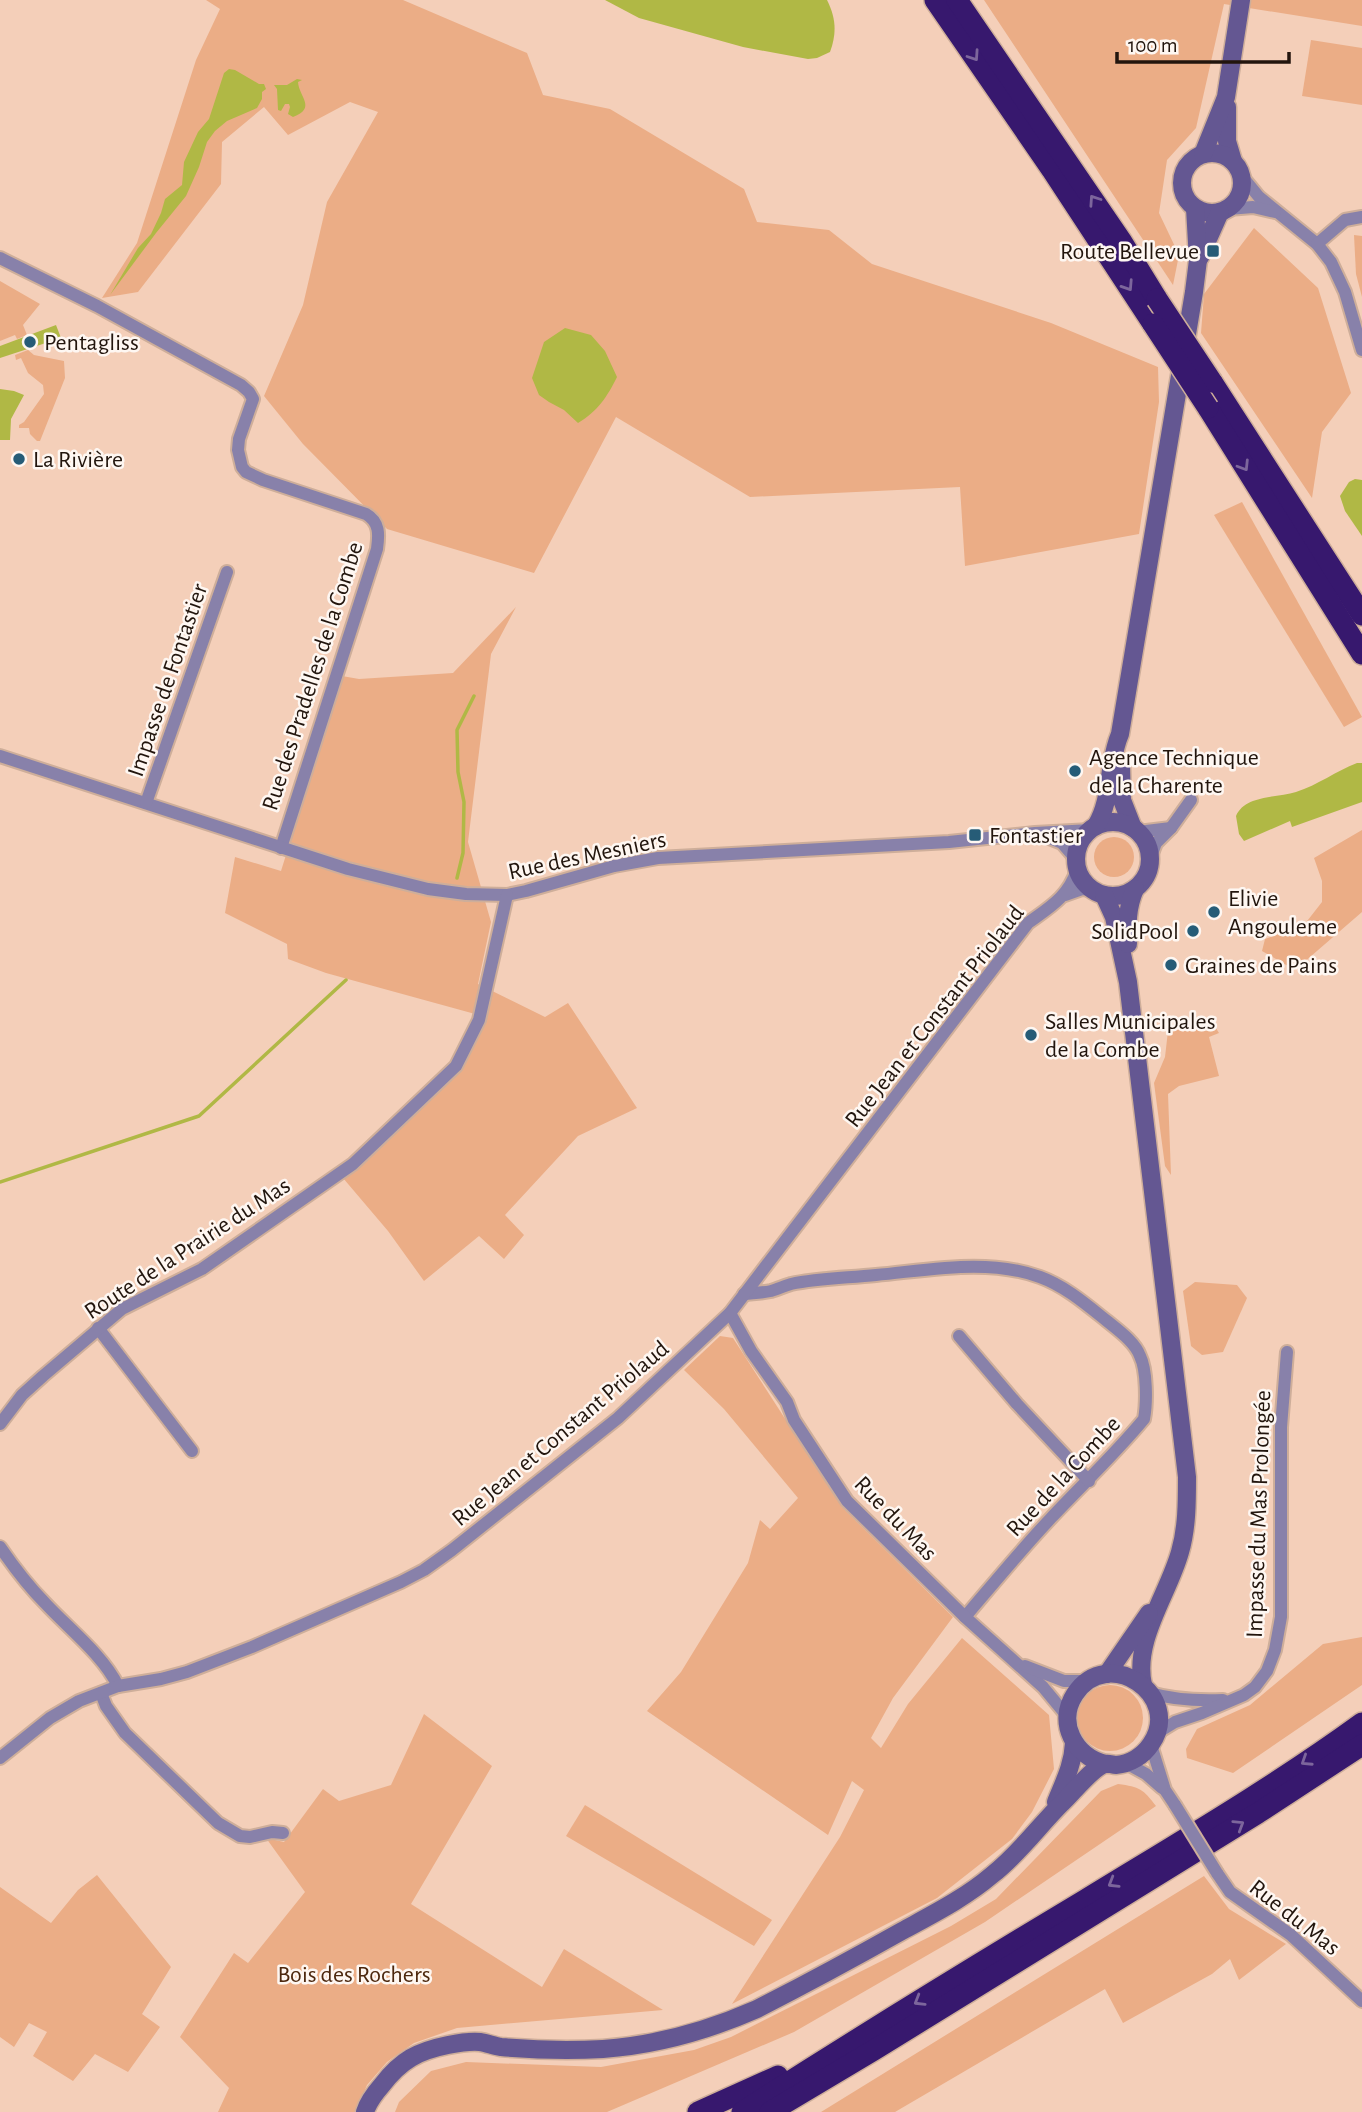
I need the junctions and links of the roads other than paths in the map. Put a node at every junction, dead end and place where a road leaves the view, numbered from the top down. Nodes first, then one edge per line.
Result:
1 (935, 0) edge
2 (957, 0) edge
3 (1241, 0) edge
4 (1226, 97) junction
5 (1203, 154) junction
6 (1237, 168) junction
7 (1195, 208) junction
8 (1224, 211) junction
9 (1276, 212) junction
10 (1362, 217) edge
11 (1317, 244) junction
12 (0, 258) edge
13 (1198, 260) junction
14 (1362, 350) edge
15 (228, 572) dead end
16 (1362, 617) edge
17 (1362, 654) edge
18 (1120, 734) junction
19 (0, 756) edge
20 (1191, 800) dead end
21 (146, 803) junction
22 (1093, 828) junction
23 (1171, 828) junction
24 (1135, 830) junction
25 (1035, 833) junction
26 (281, 848) junction
27 (1149, 861) junction
28 (1077, 865) junction
29 (1135, 889) junction
30 (1098, 893) junction
31 (508, 895) junction
32 (1065, 895) junction
33 (1128, 982) junction
34 (744, 1294) junction
35 (730, 1313) junction
36 (98, 1328) junction
37 (959, 1336) dead end
38 (1287, 1352) dead end
39 (0, 1424) edge
40 (192, 1451) dead end
41 (1089, 1481) junction
42 (0, 1547) edge
43 (1164, 1593) junction
44 (965, 1618) junction
45 (1012, 1660) junction
46 (1107, 1674) junction
47 (1088, 1681) junction
48 (118, 1686) junction
49 (1147, 1689) junction
50 (101, 1692) junction
51 (1230, 1700) junction
52 (1067, 1716) junction
53 (1362, 1723) edge
54 (1154, 1739) junction
55 (1074, 1742) junction
56 (1362, 1745) edge
57 (0, 1758) edge
58 (1126, 1763) junction
59 (1105, 1764) junction
60 (1165, 1790) junction
61 (1053, 1813) junction
62 (283, 1833) dead end
63 (1362, 2001) edge
64 (498, 2046) junction
65 (874, 2050) junction
66 (828, 2057) junction
67 (365, 2112) edge
68 (376, 2112) edge
69 (698, 2112) edge
70 (743, 2112) edge
71 (770, 2112) edge
72 (788, 2112) edge

1 -> 17 highway, bridge
16 -> 2 highway, bridge
3 - 4 street
4 - 5 street
4 - 6 street
5 - 6 street
5 - 7 street
6 - 8 street
6 - 9 street
7 - 8 street
7 - 13 street
8 - 9 street
8 - 13 street
9 - 11 street
10 - 11 street
11 - 14 street
12 - 26 street, Rue des Pradelles de la Combe
13 - 18 street
15 - 21 street, Impasse de Fontastier
18 - 22 street
18 - 24 street
19 - 21 street, Rue des Mesniers
20 - 23 street
21 - 26 street, Rue des Mesniers
22 - 24 street
22 - 25 street, Rue des Mesniers
22 - 28 street
23 - 24 street
23 - 27 street
24 - 27 street
25 - 28 street
25 - 31 street, Rue des Mesniers
26 - 31 street, Rue des Mesniers
27 - 29 street
28 - 30 street
28 - 32 street, Rue Jean et Constant Priolaud
29 - 30 street
29 - 33 street
30 - 32 street, Rue Jean et Constant Priolaud
30 - 33 street
31 - 36 street, Route de la Prairie du Mas
32 - 34 street, Rue Jean et Constant Priolaud
33 - 43 street
34 - 35 street, Rue Jean et Constant Priolaud
34 - 41 street, Rue de la Combe
35 - 44 street, Rue du Mas
35 - 48 street, Rue Jean et Constant Priolaud
36 - 39 street, Route de la Prairie du Mas
36 - 40 street
37 - 41 street
38 - 51 street, Impasse du Mas Prolongée
41 - 44 street, Rue de la Combe
42 - 48 street
43 - 46 street
43 - 49 street
44 - 45 street, Rue du Mas
45 - 47 street, Rue du Mas
45 - 52 street, Rue du Mas
46 - 47 street
46 - 49 street
47 - 52 street
48 - 50 street, Rue Jean et Constant Priolaud
49 - 51 street
49 - 54 street
50 - 57 street, Rue Jean et Constant Priolaud
50 - 62 street
51 - 54 street, Impasse du Mas Prolongée
52 - 55 street
53 -> 66 highway
54 - 58 street
54 - 60 street, Rue du Mas
55 - 59 street
55 - 61 street
65 -> 56 highway
58 - 59 street
58 - 60 street, Rue du Mas
59 - 61 street
60 - 63 street, Rue du Mas, bridge
61 - 64 street
64 - 67 street
64 - 68 street
65 - 71 highway
65 - 72 highway
66 - 69 highway
66 - 70 highway

